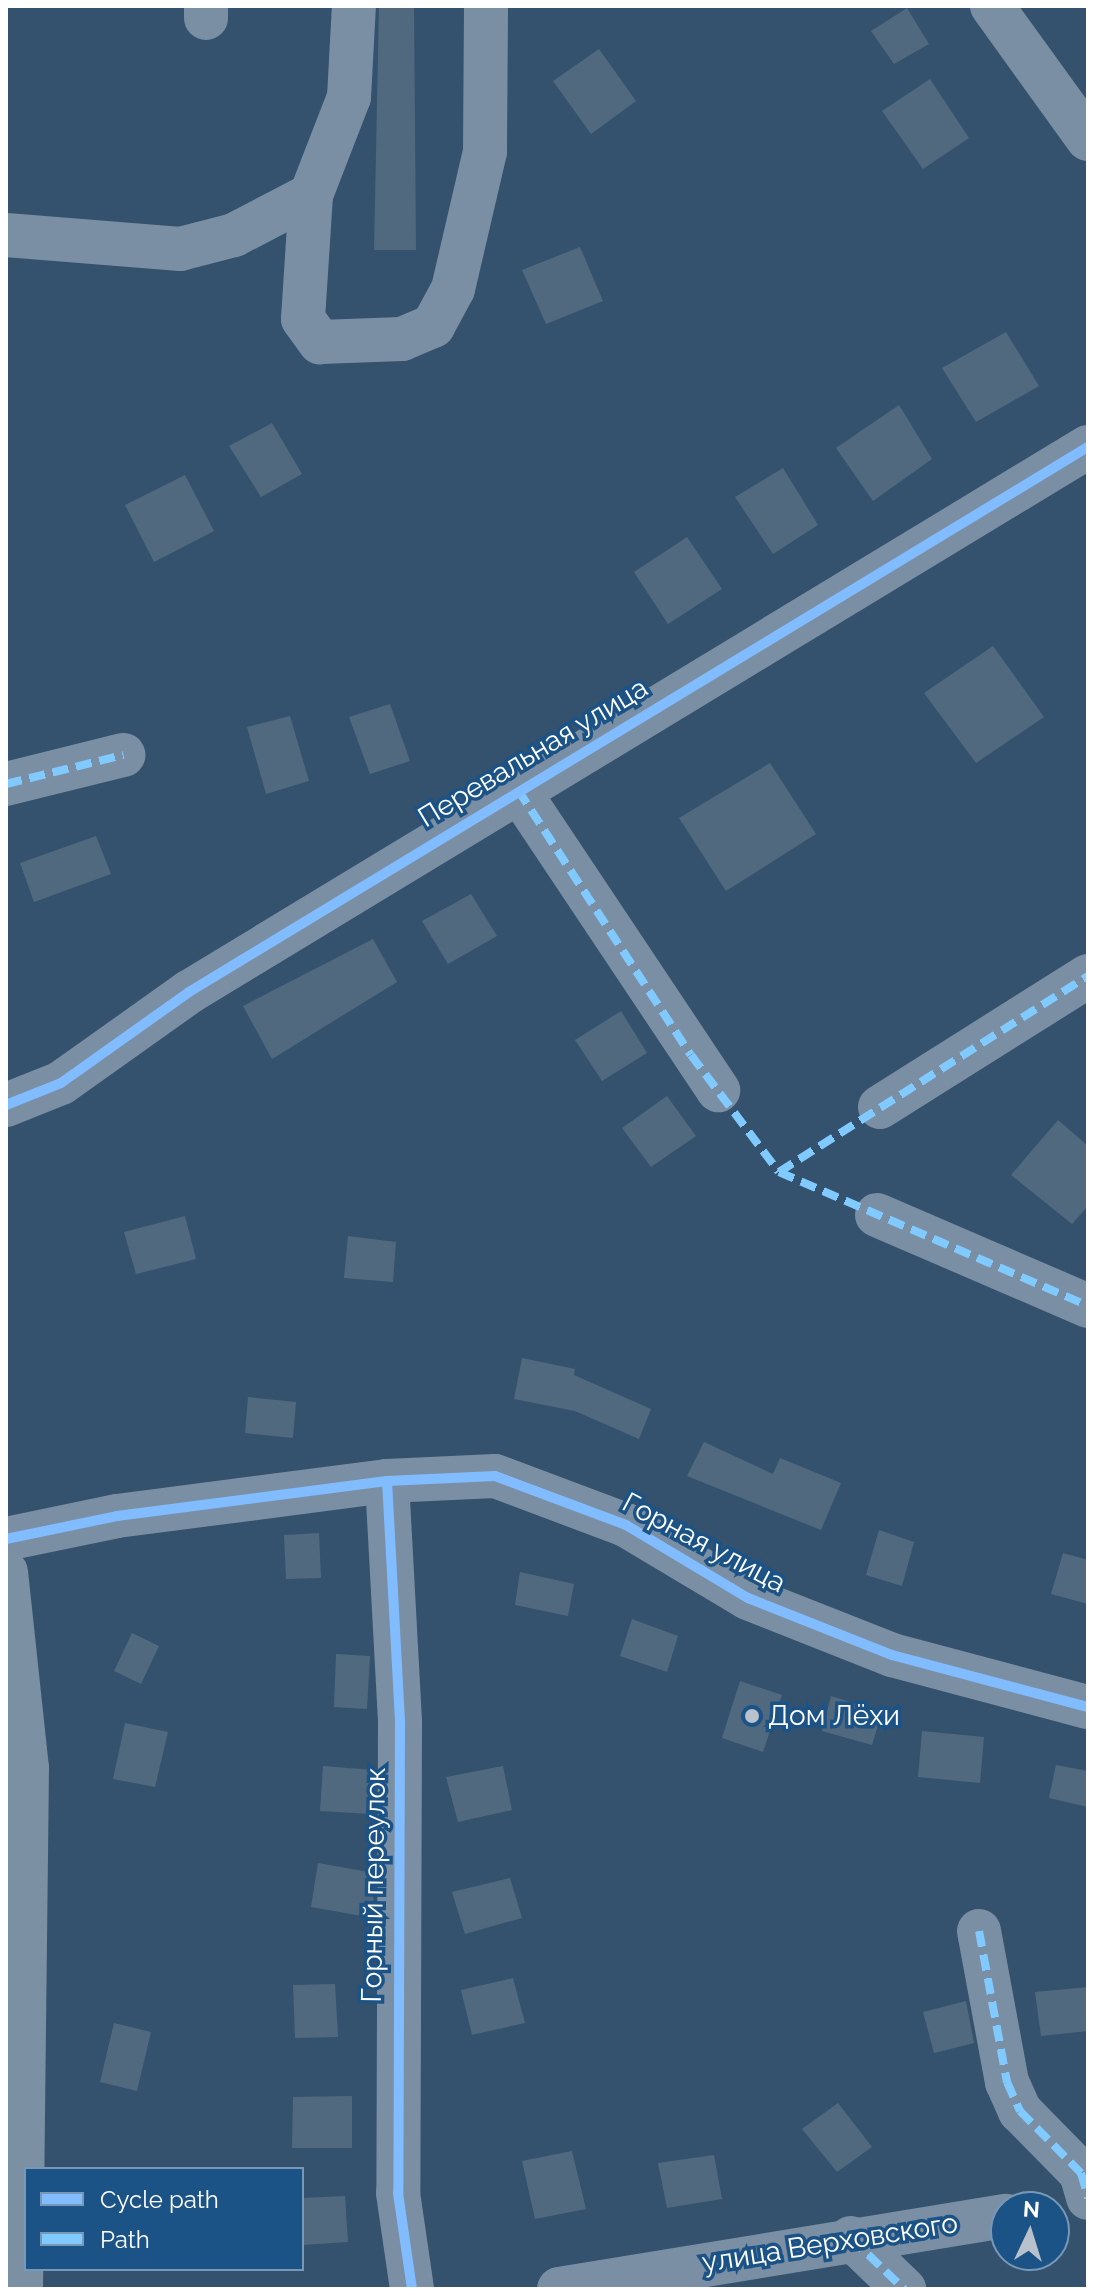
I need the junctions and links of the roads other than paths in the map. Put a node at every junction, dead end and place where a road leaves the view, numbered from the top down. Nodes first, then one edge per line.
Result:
1 (354, 6) edge
2 (486, 6) edge
3 (992, 6) edge
4 (1088, 139) edge
5 (311, 195) junction
6 (6, 235) edge
7 (1088, 447) edge
8 (123, 755) dead end
9 (6, 784) edge
10 (518, 790) junction
11 (1088, 976) edge
12 (718, 1090) dead end
13 (6, 1105) edge
14 (880, 1107) dead end
15 (877, 1215) dead end
16 (1088, 1306) edge
17 (387, 1481) junction
18 (6, 1539) edge
19 (6, 1572) edge
20 (1088, 1707) edge
21 (979, 1931) dead end
22 (1088, 2198) edge
23 (990, 2218) edge
24 (851, 2238) junction
25 (21, 2289) edge
26 (412, 2289) edge
27 (559, 2289) edge
28 (904, 2289) edge

1 - 5 street
2 - 5 street
3 - 4 street
5 - 6 street
7 - 10 street, Перевальная улица
8 - 9 street
10 - 12 street, Перевальная улица
10 - 13 street, Перевальная улица
11 - 14 street
15 - 16 street
17 - 18 street, Горная улица
17 - 20 street, Горная улица
17 - 26 street, Горный переулок
19 - 25 highway
21 - 22 street
23 - 24 street, улица Верховского
24 - 27 street, улица Верховского
24 - 28 street

